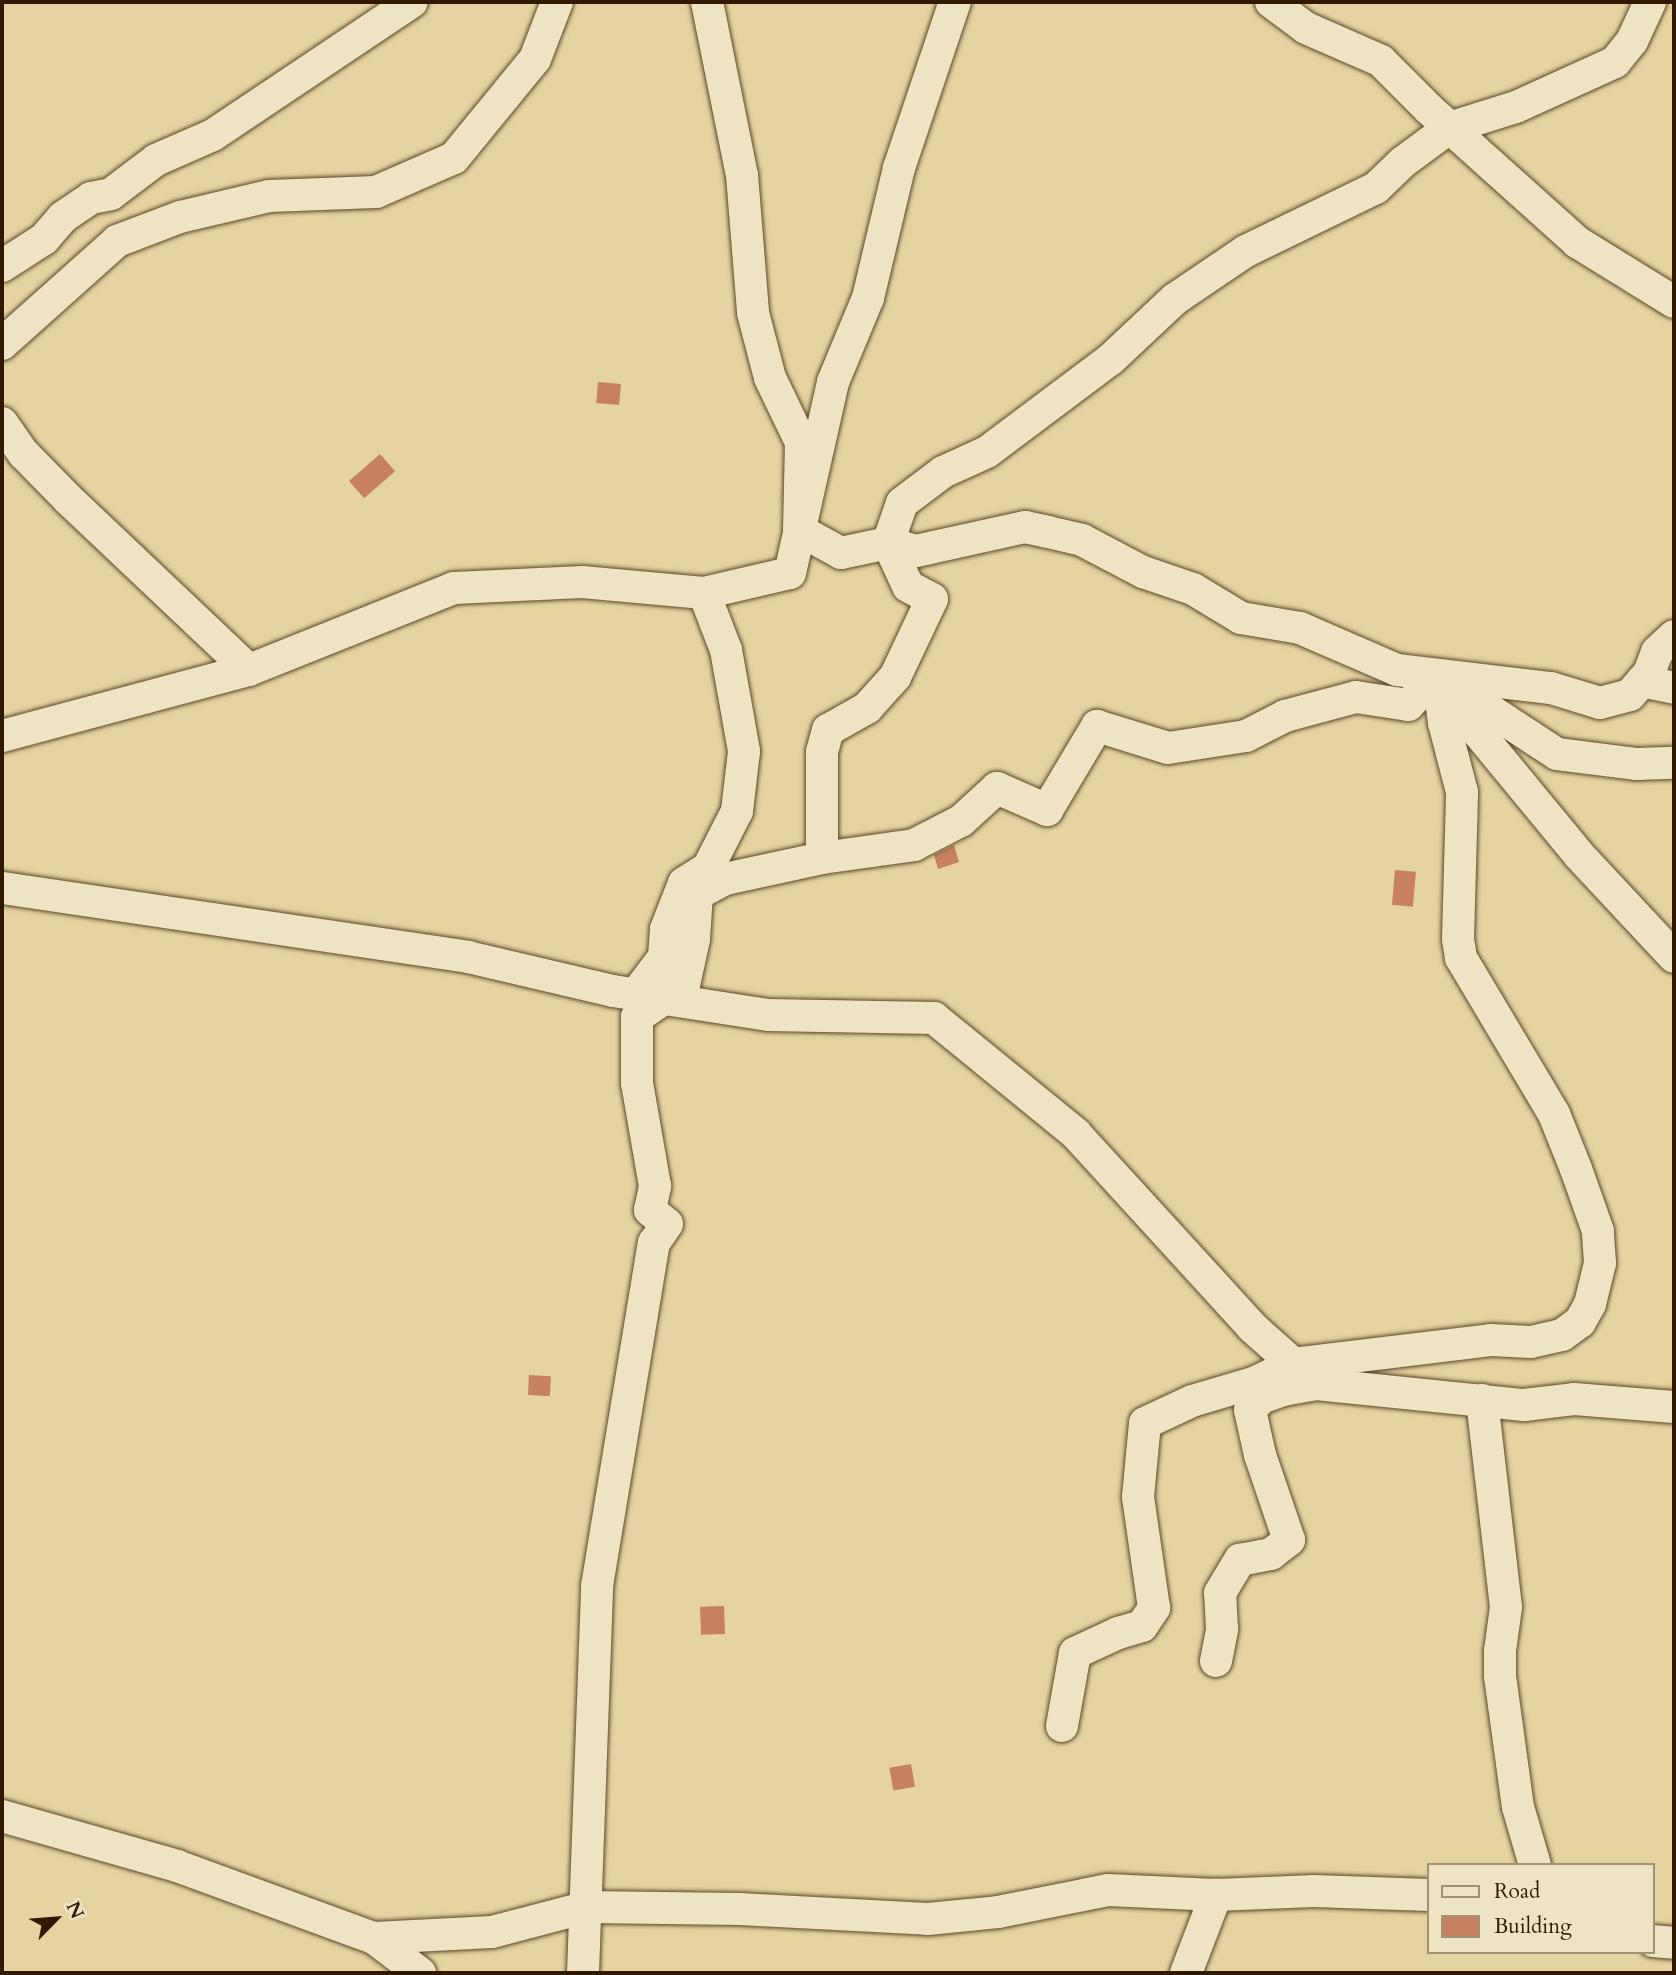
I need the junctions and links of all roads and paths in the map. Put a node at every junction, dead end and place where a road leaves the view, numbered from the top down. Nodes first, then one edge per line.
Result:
1 (412, 2) edge
2 (557, 2) edge
3 (707, 2) edge
4 (956, 2) edge
5 (1271, 2) edge
6 (1650, 2) edge
7 (1449, 128) junction
8 (2, 266) edge
9 (1674, 302) edge
10 (2, 344) edge
11 (2, 423) edge
12 (799, 530) junction
13 (888, 543) junction
14 (704, 593) junction
15 (1674, 636) edge
16 (249, 670) junction
17 (1438, 681) junction
18 (1642, 681) junction
19 (1674, 688) edge
20 (2, 736) edge
21 (1674, 763) edge
22 (822, 858) junction
23 (2, 888) edge
24 (1674, 957) edge
25 (647, 997) junction
26 (1305, 1374) junction
27 (1482, 1401) junction
28 (1674, 1407) edge
29 (1216, 1661) dead end
30 (1062, 1726) dead end
31 (2, 1816) edge
32 (1534, 1863) edge
33 (1216, 1895) junction
34 (1428, 1895) edge
35 (587, 1907) junction
36 (374, 1938) junction
37 (1655, 1941) edge
38 (1674, 1943) edge
39 (420, 1973) edge
40 (583, 1973) edge
41 (1186, 1973) edge

1 - 8 street
2 - 10 street
3 - 12 street
4 - 12 street
5 - 7 street
6 - 7 street
7 - 9 street
7 - 13 street
11 - 16 street
12 - 13 street
12 - 14 street
13 - 17 street
13 - 22 street
14 - 16 street
14 - 25 street
15 - 18 street
16 - 20 street
17 - 18 street
17 - 21 street
17 - 22 street
17 - 24 street
17 - 26 street
18 - 19 street
22 - 25 street
23 - 25 street
25 - 26 street
25 - 35 street
26 - 27 street
26 - 29 street
26 - 30 street
27 - 28 street
27 - 32 street
31 - 36 street
33 - 34 street
33 - 35 street
33 - 41 street
35 - 36 street
35 - 40 street
36 - 39 street
37 - 38 street

